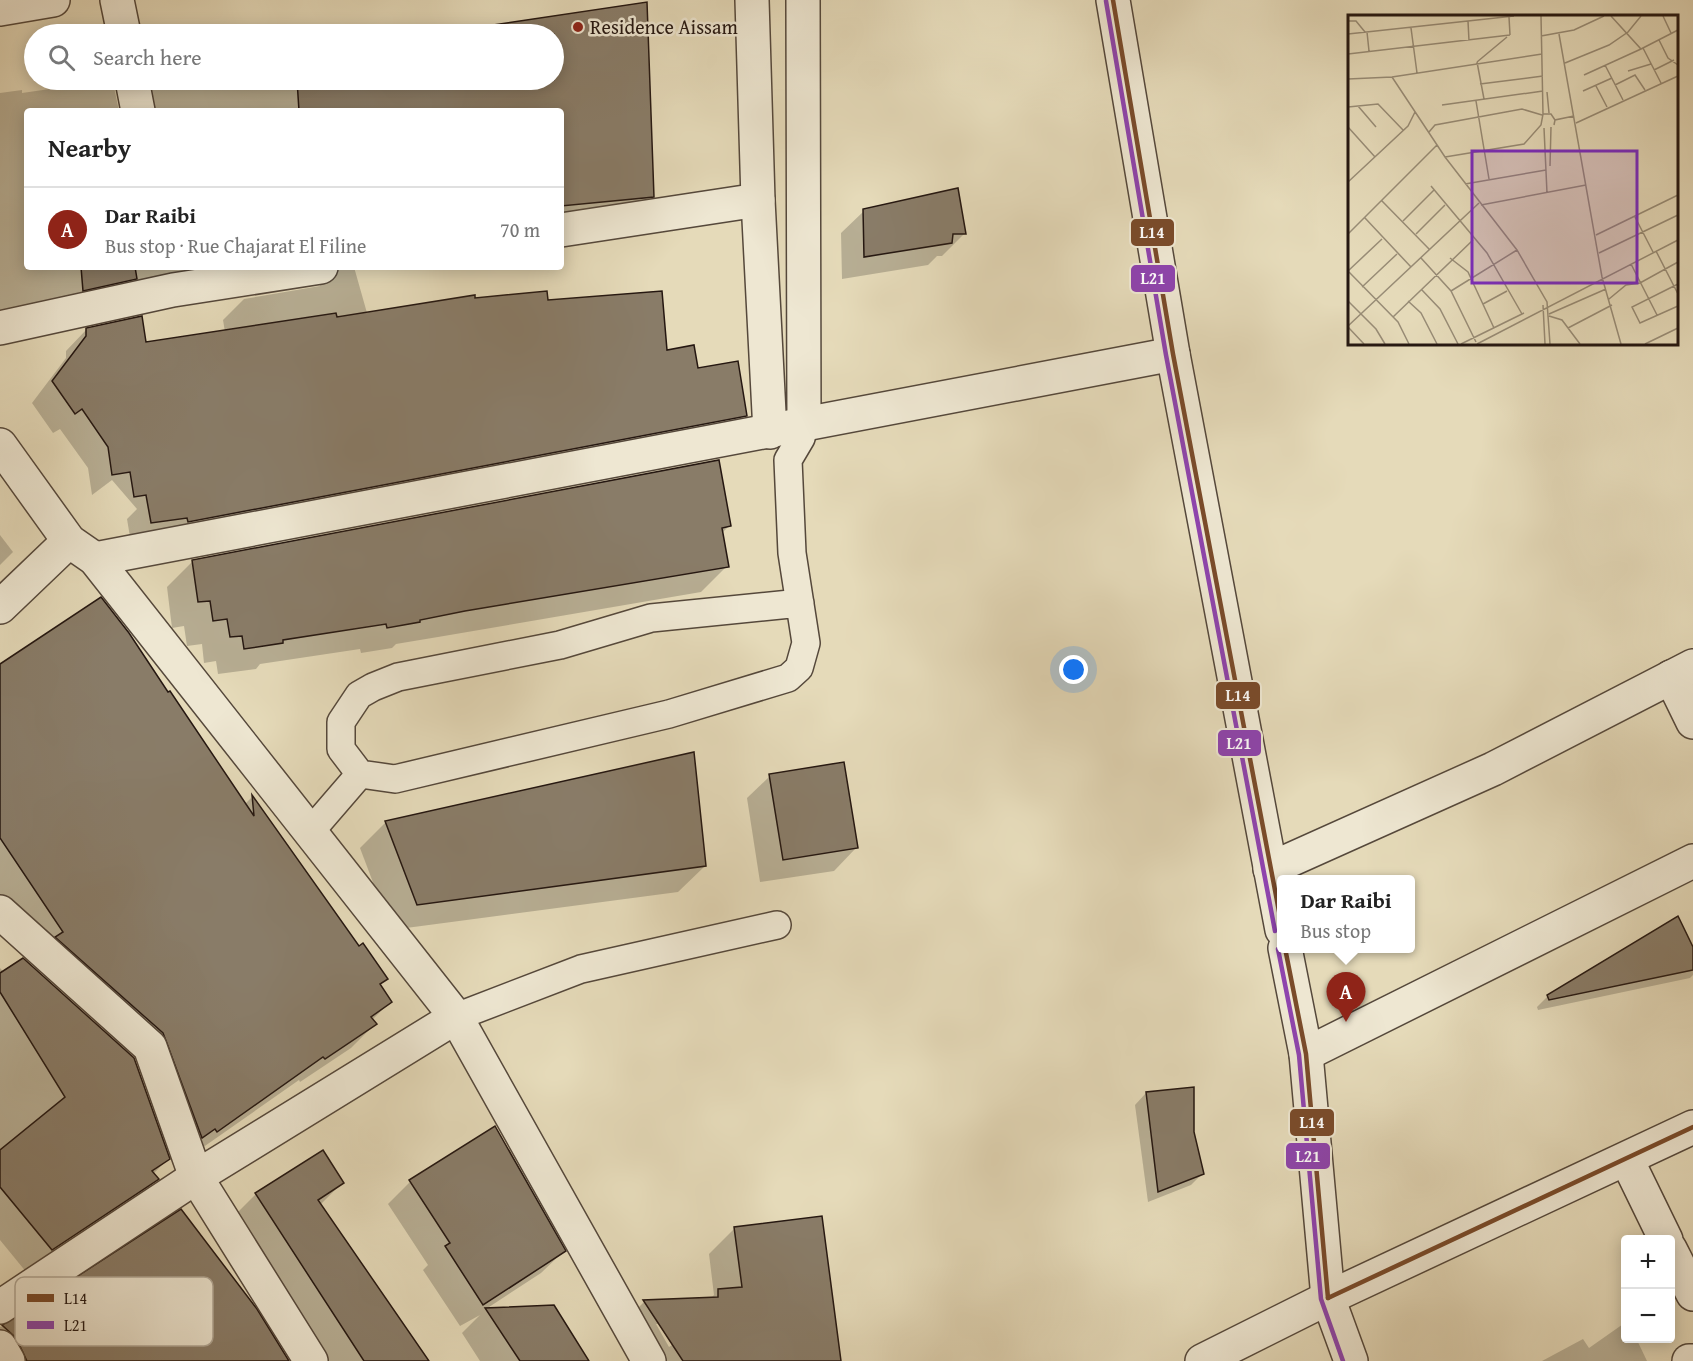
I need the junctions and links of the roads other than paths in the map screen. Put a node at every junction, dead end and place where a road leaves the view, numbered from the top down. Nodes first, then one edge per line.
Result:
1 (53, 0) edge
2 (117, 0) edge
3 (752, 0) edge
4 (803, 0) edge
5 (1113, 0) edge
6 (0, 9) edge
7 (122, 24) edge
8 (134, 90) edge
9 (137, 108) edge
10 (758, 200) junction
11 (564, 230) edge
12 (280, 270) edge
13 (171, 278) edge
14 (0, 328) edge
15 (1173, 354) junction
16 (804, 426) junction
17 (770, 432) junction
18 (0, 445) edge
19 (788, 460) junction
20 (82, 550) junction
21 (800, 603) junction
22 (0, 607) edge
23 (1682, 672) edge
24 (1693, 722) edge
25 (360, 774) junction
26 (310, 832) junction
27 (1693, 861) edge
28 (1270, 869) junction
29 (1277, 908) edge
30 (2, 918) edge
31 (777, 925) dead end
32 (1286, 953) edge
33 (456, 1017) junction
34 (1306, 1054) junction
35 (1693, 1127) edge
36 (1627, 1160) junction
37 (196, 1177) junction
38 (1664, 1235) edge
39 (1675, 1257) edge
40 (45, 1277) edge
41 (1693, 1294) edge
42 (15, 1297) edge
43 (1328, 1298) junction
44 (0, 1307) edge
45 (0, 1347) edge
46 (8, 1361) edge
47 (311, 1361) edge
48 (649, 1361) edge
49 (1202, 1361) edge
50 (1352, 1361) edge

1 - 6 street
2 - 7 street
3 - 10 street
4 - 16 street
5 - 15 street
8 - 9 street
10 - 11 street
10 - 17 street
12 - 13 street
13 - 14 street
15 - 16 street
15 - 28 street
16 - 17 street
16 - 19 lane
17 - 19 lane
17 - 20 street
18 - 20 street
19 - 21 lane
20 - 22 street
20 - 26 street
21 - 25 lane
21 - 25 lane
23 - 24 street
23 - 28 street
25 - 26 lane
26 - 33 street
27 - 34 street
28 - 29 street
30 - 37 street
31 - 33 lane
32 - 34 street
33 - 37 street
33 - 48 street
34 - 43 street
35 - 36 street
36 - 38 street
36 - 43 street
37 - 40 street
37 - 47 street
39 - 41 street
42 - 44 street
43 - 49 street
43 - 50 street
45 - 46 street

